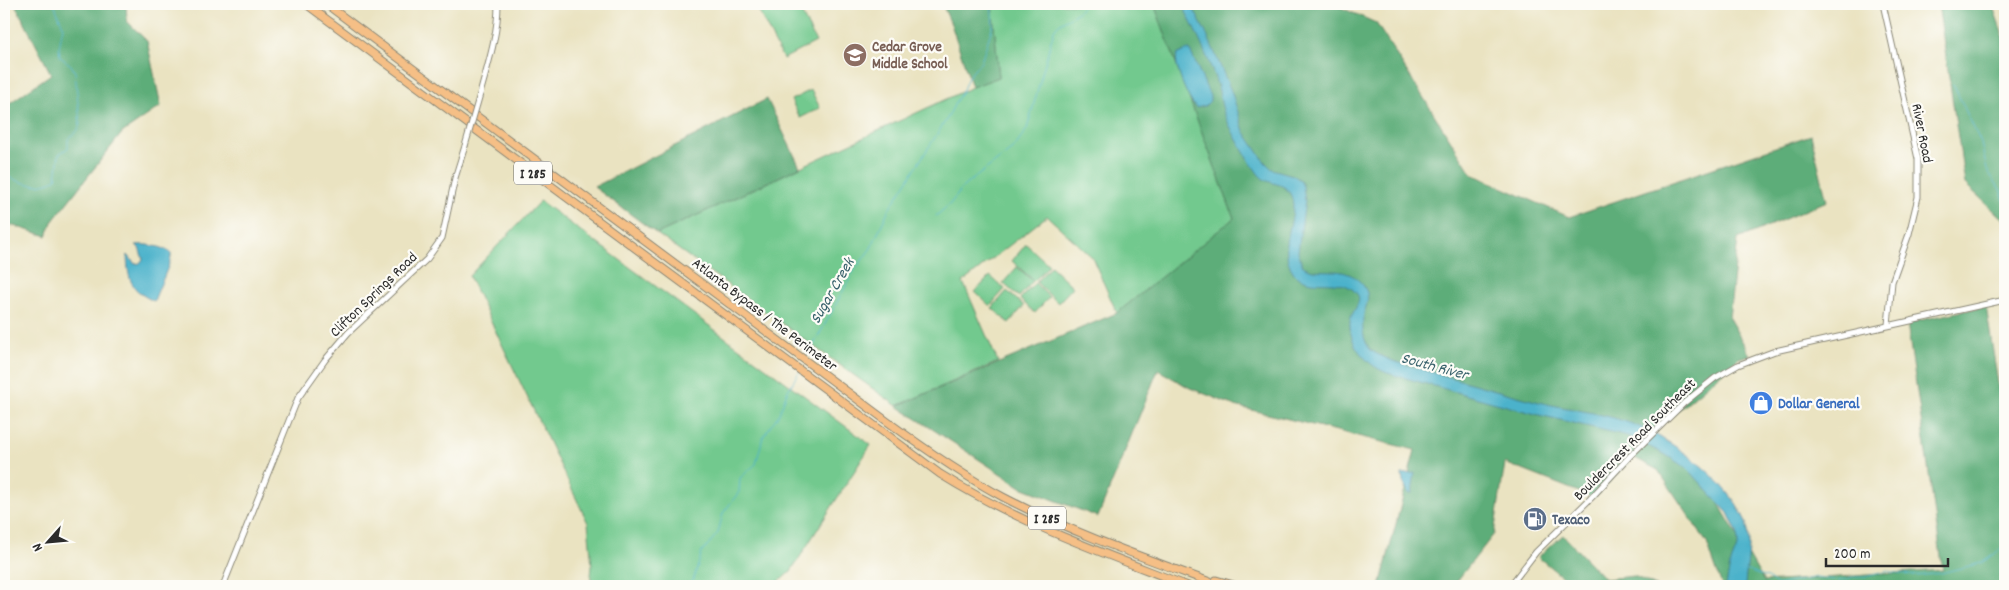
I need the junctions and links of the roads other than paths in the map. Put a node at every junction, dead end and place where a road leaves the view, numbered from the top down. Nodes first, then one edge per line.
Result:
1 (306, 4) edge
2 (326, 4) edge
3 (498, 4) edge
4 (1883, 4) edge
5 (2005, 300) edge
6 (1888, 325) junction
7 (1168, 565) junction
8 (225, 585) edge
9 (1188, 586) edge
10 (1221, 586) edge
11 (1237, 586) edge
12 (1510, 586) edge

1 - 9 highway, Atlanta Bypass / The Perimeter / I 285
2 - 7 highway, Atlanta Bypass / The Perimeter / I 285
3 - 8 street, Clifton Springs Road, bridge
4 - 6 street, River Road
5 - 6 street, Bouldercrest Road Southeast
6 - 12 street, Bouldercrest Road Southeast
7 - 10 highway, Atlanta Bypass / The Perimeter / I 285
7 - 11 highway

